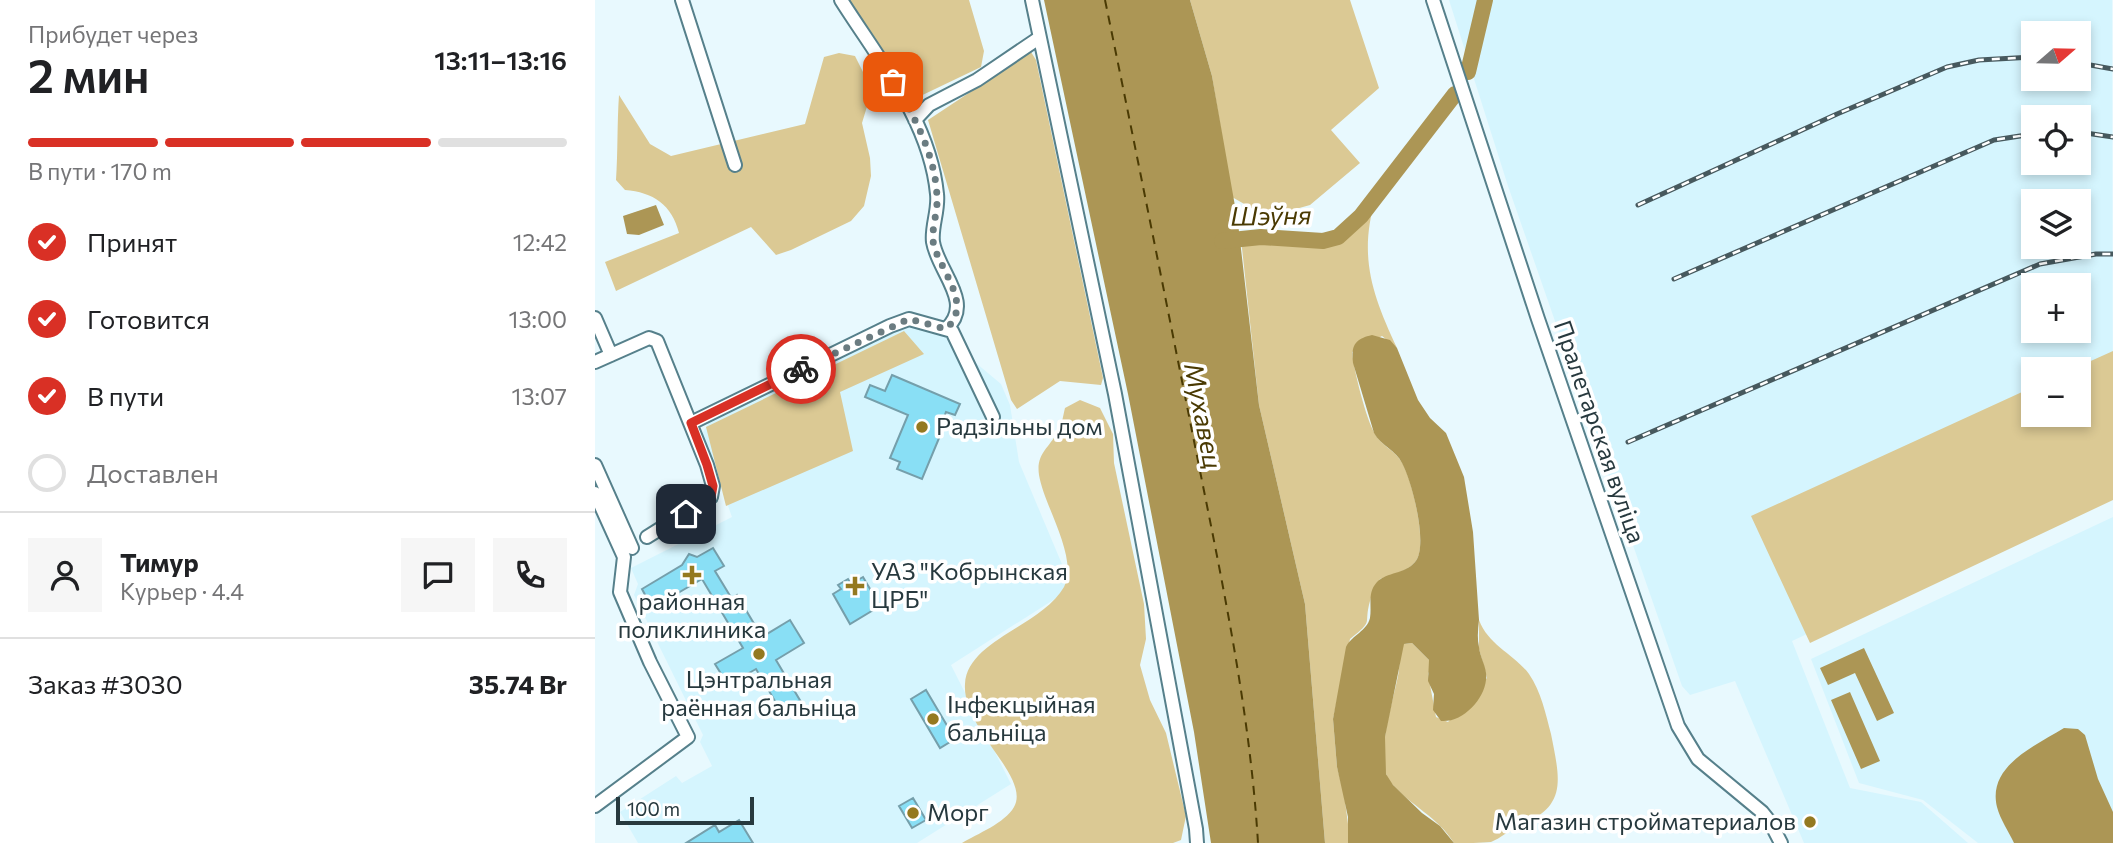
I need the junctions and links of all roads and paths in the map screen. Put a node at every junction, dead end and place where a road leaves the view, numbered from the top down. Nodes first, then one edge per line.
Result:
1 (682, 0) edge
2 (841, 0) edge
3 (1031, 0) edge
4 (1433, 0) edge
5 (1039, 38) junction
6 (915, 120) junction
7 (735, 165) dead end
8 (595, 318) edge
9 (946, 329) junction
10 (611, 355) junction
11 (595, 362) edge
12 (993, 417) dead end
13 (691, 423) junction
14 (595, 465) edge
15 (595, 493) edge
16 (625, 546) junction
17 (595, 806) edge
18 (1197, 843) edge
19 (1781, 843) edge

1 - 7 street
2 - 6 street
3 - 5 street
4 - 19 street, Пралетарская вуліца
5 - 6 street
5 - 18 street
6 - 9 street
8 - 10 street
9 - 12 street
9 - 13 street
10 - 11 street
10 - 13 street
13 - 16 street
14 - 16 street
15 - 16 street
16 - 17 street

